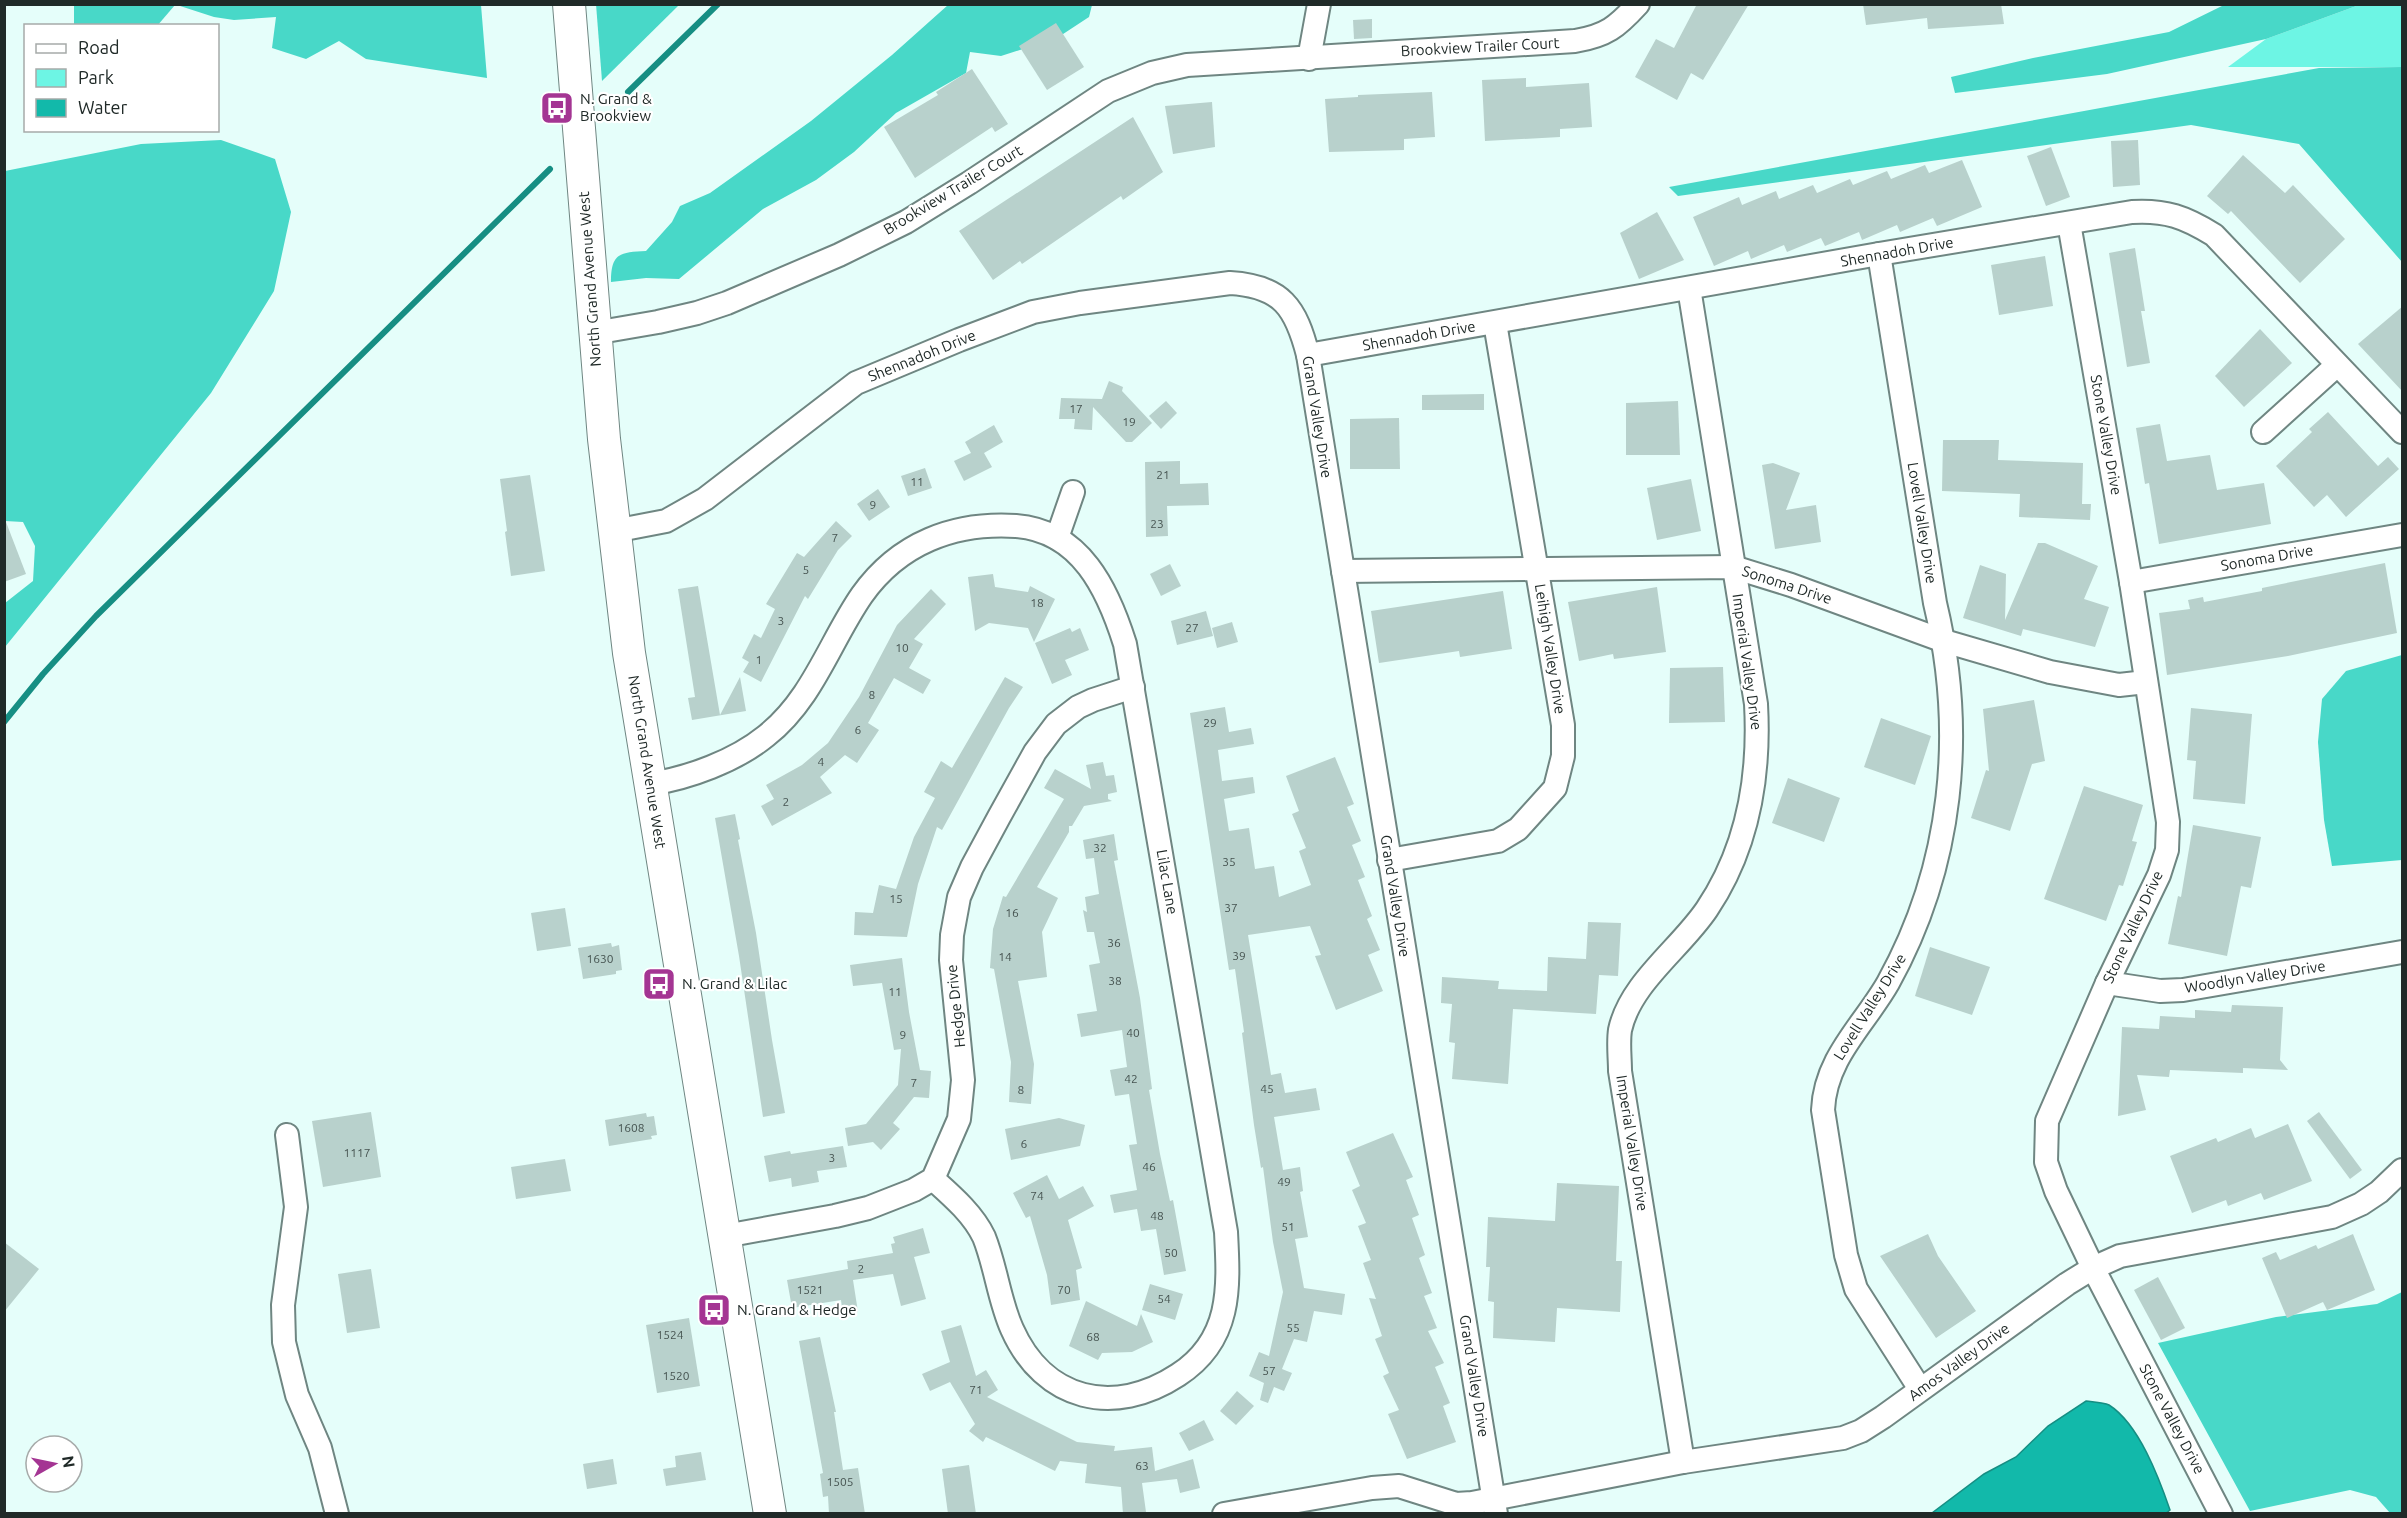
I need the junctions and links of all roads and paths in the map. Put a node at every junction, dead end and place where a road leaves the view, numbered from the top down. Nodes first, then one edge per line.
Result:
1 (569, 4) edge
2 (1319, 4) edge
3 (1638, 4) edge
4 (1309, 59) junction
5 (2070, 223) junction
6 (1879, 254) junction
7 (1689, 288) junction
8 (1269, 292) joint
9 (1495, 323) junction
10 (594, 333) junction
11 (1308, 355) junction
12 (2337, 365) junction
13 (2263, 432) dead end
14 (2403, 432) edge
15 (1073, 492) dead end
16 (614, 531) junction
17 (2403, 535) edge
18 (1057, 538) junction
19 (1733, 567) junction
20 (1536, 569) junction
21 (1343, 571) junction
22 (2131, 582) junction
23 (1944, 641) junction
24 (2146, 682) junction
25 (1133, 687) junction
26 (650, 784) junction
27 (1389, 860) junction
28 (2403, 952) edge
29 (2107, 983) junction
30 (287, 1135) dead end
31 (2403, 1170) edge
32 (933, 1179) junction
33 (725, 1236) junction
34 (2093, 1268) junction
35 (1920, 1389) junction
36 (1683, 1462) junction
37 (1495, 1506) edge
38 (337, 1514) edge
39 (770, 1514) edge
40 (1224, 1514) edge
41 (2221, 1514) edge

1 - 10 main road, North Grand Avenue West
2 - 4 street
3 - 4 street, Brookview Trailer Court
4 - 10 street, Brookview Trailer Court
5 - 6 street, Shennadoh Drive
5 - 12 street, Shennadoh Drive
5 - 22 street, Stone Valley Drive
6 - 7 street, Shennadoh Drive
6 - 23 street, Lovell Valley Drive
7 - 9 street, Shennadoh Drive
7 - 19 street, Imperial Valley Drive
8 - 11 street, Grand Valley Drive
8 - 16 street, Shennadoh Drive
9 - 11 street, Shennadoh Drive
9 - 20 street, Leihigh Valley Drive
10 - 16 main road, North Grand Avenue West
11 - 21 street, Grand Valley Drive
12 - 13 street
12 - 14 street, Shennadoh Drive
15 - 18 street
16 - 26 main road, North Grand Avenue West
17 - 22 street, Sonoma Drive
18 - 25 street, Lilac Lane
18 - 26 street, Lilac Lane
19 - 20 street, Sonoma Drive
19 - 23 street, Sonoma Drive
19 - 36 street, Imperial Valley Drive
20 - 21 street, Sonoma Drive
20 - 27 street, Leihigh Valley Drive
21 - 27 street, Grand Valley Drive
22 - 24 street, Stone Valley Drive
23 - 24 street, Sonoma Drive
23 - 35 street, Lovell Valley Drive
24 - 29 street, Stone Valley Drive
25 - 32 street, Hedge Drive
25 - 32 street, Lilac Lane
26 - 33 main road, North Grand Avenue West
27 - 37 street, Grand Valley Drive
28 - 29 street, Woodlyn Valley Drive
29 - 34 street, Stone Valley Drive
30 - 38 street
31 - 34 street, Amos Valley Drive
32 - 33 street
33 - 39 main road, North Grand Avenue West
34 - 35 street, Amos Valley Drive
34 - 41 street, Stone Valley Drive
35 - 36 street, Amos Valley Drive
36 - 37 street, Amos Valley Drive
37 - 40 street, Amos Valley Drive

